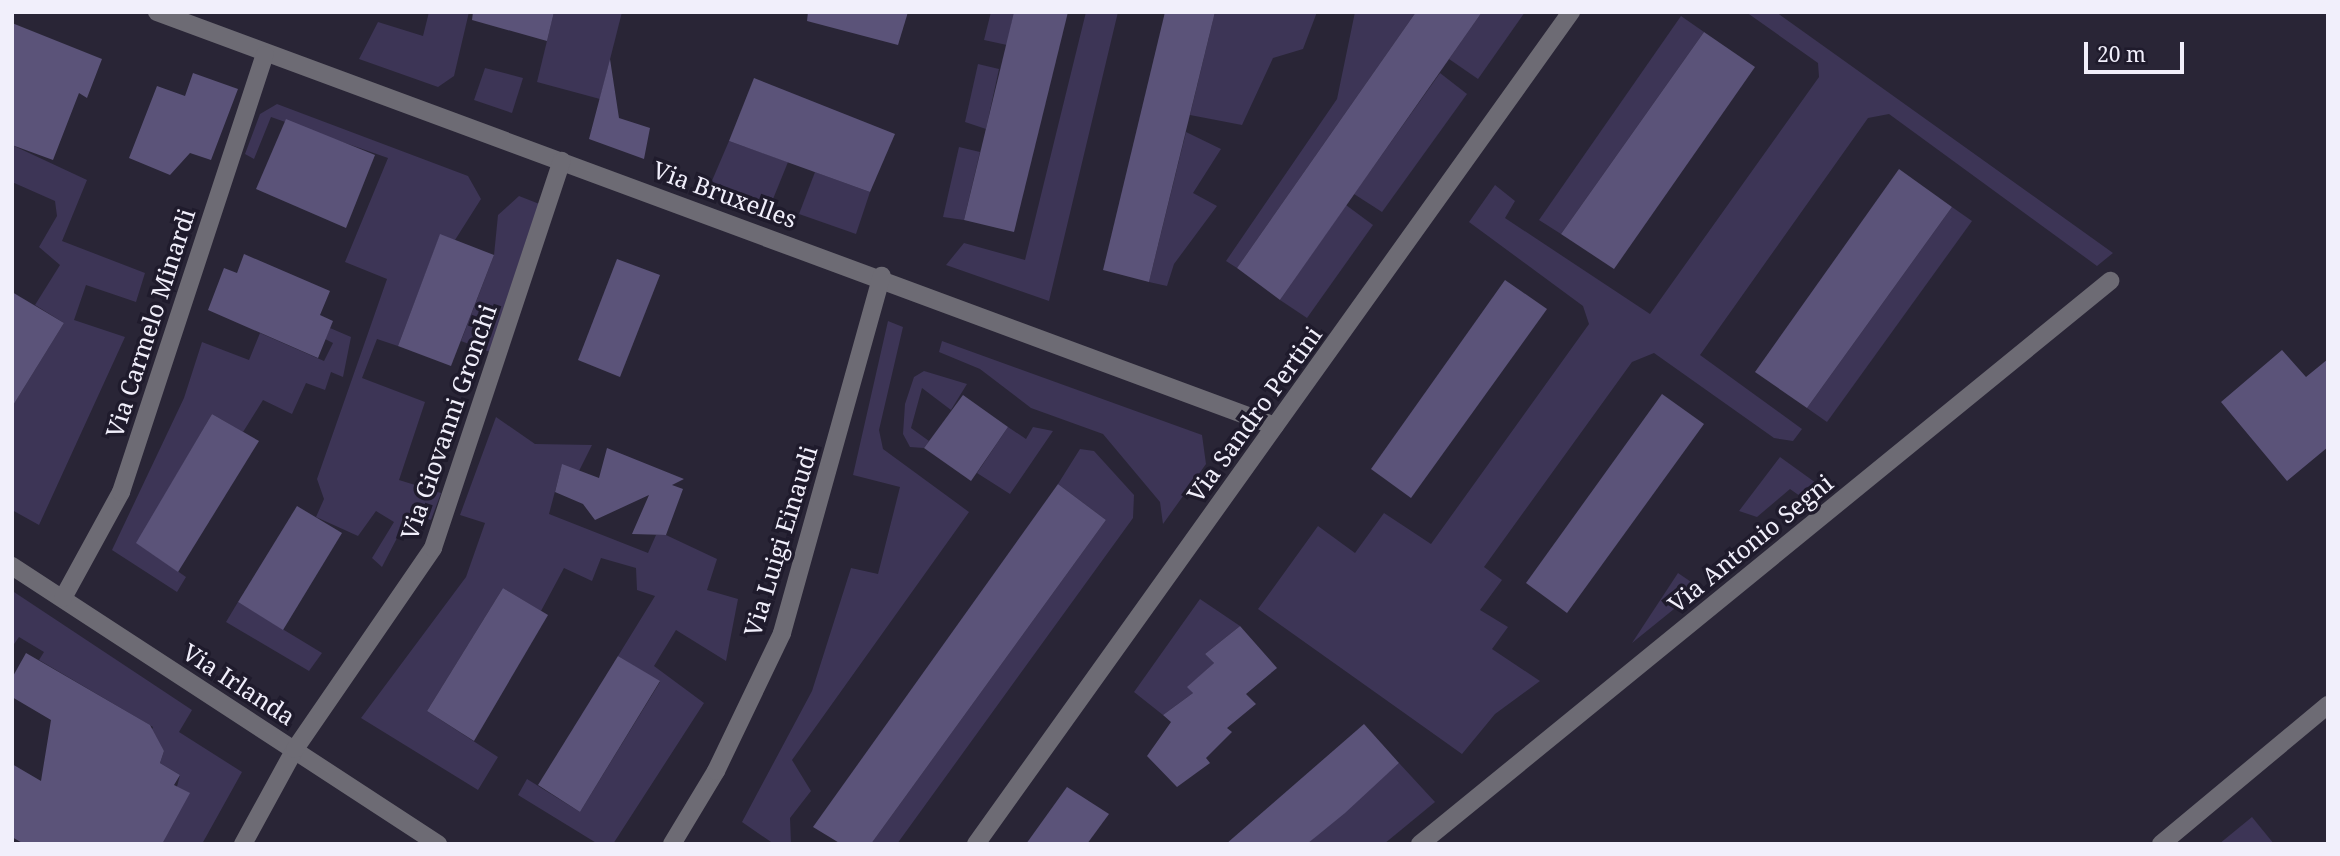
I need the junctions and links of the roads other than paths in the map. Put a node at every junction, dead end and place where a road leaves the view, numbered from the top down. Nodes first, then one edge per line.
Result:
1 (157, 12) edge
2 (1571, 12) edge
3 (265, 55) junction
4 (562, 161) junction
5 (882, 276) junction
6 (2110, 281) dead end
7 (1275, 426) junction
8 (12, 566) edge
9 (63, 598) junction
10 (2328, 705) edge
11 (295, 749) junction
12 (243, 844) edge
13 (438, 844) edge
14 (672, 844) edge
15 (976, 844) edge
16 (1420, 844) edge
17 (2161, 844) edge

1 - 3 street, Via Bruxelles
2 - 7 street, Via Sandro Pertini
3 - 4 street, Via Bruxelles
3 - 9 street, Via Carmelo Minardi
4 - 5 street, Via Bruxelles
4 - 11 street, Via Giovanni Gronchi
5 - 7 street, Via Bruxelles
5 - 14 street, Via Luigi Einaudi
6 - 16 street, Via Antonio Segni
7 - 15 street, Via Sandro Pertini
8 - 9 street, Via Irlanda
9 - 11 street, Via Irlanda
10 - 17 street
11 - 12 street, Via Giovanni Gronchi
11 - 13 street, Via Irlanda

